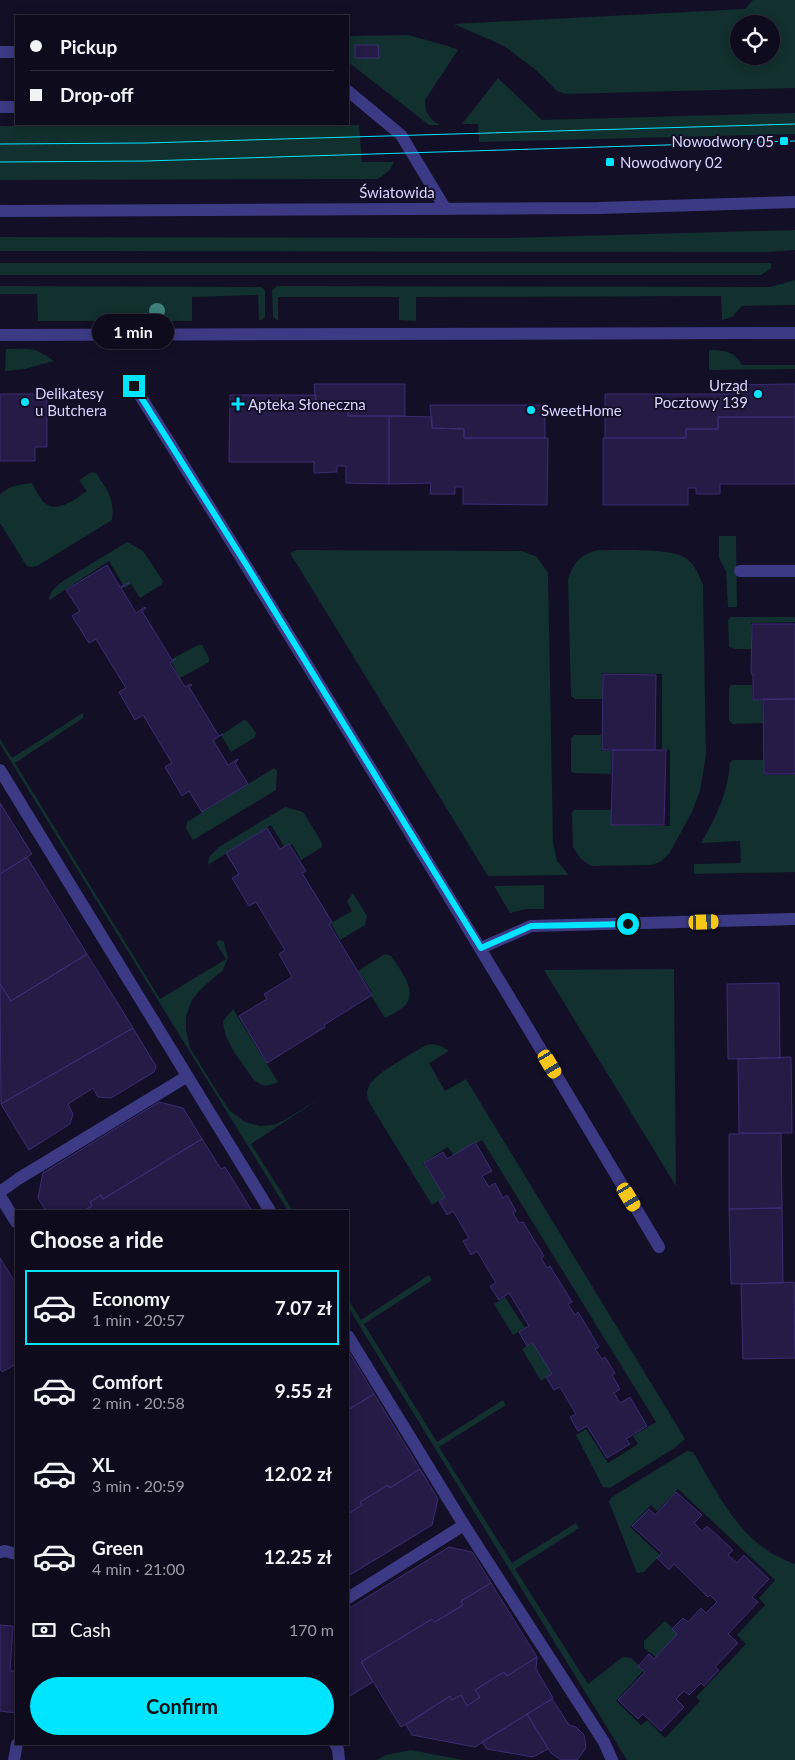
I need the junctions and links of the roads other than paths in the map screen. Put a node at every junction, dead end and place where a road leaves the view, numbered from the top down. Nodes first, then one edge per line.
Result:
1 (0, 52) edge
2 (15, 52) edge
3 (350, 94) edge
4 (0, 107) edge
5 (15, 107) edge
6 (795, 202) edge
7 (445, 208) junction
8 (0, 211) edge
9 (795, 333) edge
10 (0, 335) edge
11 (134, 386) dead end
12 (740, 571) dead end
13 (795, 571) edge
14 (0, 770) edge
15 (795, 919) edge
16 (481, 948) junction
17 (186, 1077) junction
18 (0, 1194) edge
19 (269, 1210) edge
20 (15, 1220) edge
21 (659, 1246) dead end
22 (349, 1338) edge
23 (464, 1525) junction
24 (0, 1552) edge
25 (15, 1554) edge
26 (349, 1597) edge
27 (18, 1745) edge
28 (336, 1745) edge
29 (14, 1760) edge
30 (339, 1760) edge
31 (612, 1760) edge

1 - 2 street
3 - 7 street
4 - 5 street
6 - 7 street, Światowida
7 - 8 street, Światowida
9 - 10 street
11 - 16 street
12 - 13 street
14 - 17 street
15 - 16 street
16 - 21 street
17 - 18 street
17 - 19 street
18 - 20 street
22 - 23 street
23 - 26 street
23 - 31 street
24 - 25 street
27 - 29 street
28 - 30 street

